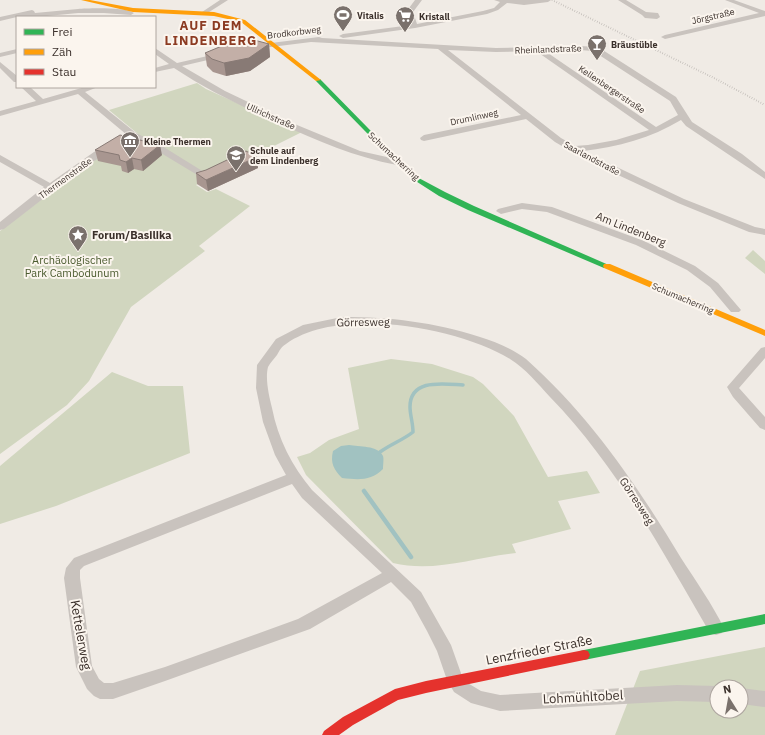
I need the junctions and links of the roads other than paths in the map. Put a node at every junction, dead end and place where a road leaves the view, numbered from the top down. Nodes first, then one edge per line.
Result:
1 (88, 0) edge
2 (102, 0) edge
3 (224, 0) edge
4 (419, 0) edge
5 (548, 0) edge
6 (621, 0) edge
7 (728, 0) edge
8 (500, 1) edge
9 (133, 11) edge
10 (207, 11) junction
11 (645, 14) dead end
12 (765, 14) edge
13 (16, 16) edge
14 (18, 16) edge
15 (34, 16) edge
16 (16, 18) edge
17 (0, 20) edge
18 (416, 26) junction
19 (665, 37) dead end
20 (310, 40) junction
21 (285, 43) junction
22 (275, 44) junction
23 (254, 47) edge
24 (440, 47) junction
25 (539, 50) junction
26 (16, 51) edge
27 (156, 51) edge
28 (227, 52) edge
29 (0, 55) edge
30 (0, 64) edge
31 (174, 65) junction
32 (156, 70) edge
33 (16, 79) edge
34 (26, 88) edge
35 (90, 88) edge
36 (79, 91) junction
37 (42, 102) junction
38 (0, 114) edge
39 (528, 116) junction
40 (682, 116) junction
41 (655, 130) junction
42 (133, 135) junction
43 (424, 138) dead end
44 (573, 149) junction
45 (0, 158) edge
46 (397, 162) junction
47 (765, 176) edge
48 (206, 177) edge
49 (51, 187) junction
50 (501, 211) junction
51 (0, 227) edge
52 (765, 232) edge
53 (735, 310) junction
54 (765, 323) edge
55 (765, 333) edge
56 (765, 351) edge
57 (765, 425) edge
58 (293, 478) junction
59 (393, 574) junction
60 (765, 619) edge
61 (716, 628) junction
62 (455, 680) junction
63 (709, 694) edge
64 (749, 697) edge
65 (765, 699) edge
66 (329, 735) edge

1 - 9 main road, Schumacherring
1 - 14 street
2 - 9 main road, Schumacherring
3 - 10 street
4 - 18 street
5 - 8 street
6 - 11 street
7 - 12 street
8 - 18 street, Brodkorbweg
9 - 10 main road, Schumacherring
9 - 15 street
10 - 21 main road, Schumacherring
10 - 22 main road, Schumacherring
12 - 19 street, Jörgstraße
13 - 17 street
16 - 17 street
18 - 20 street, Brodkorbweg
20 - 21 street, Brodkorbweg
20 - 24 street, Rheinlandstraße
21 - 22 street, Brodkorbweg
21 - 50 main road, Schumacherring
22 - 23 street, Brodkorbweg
22 - 46 main road, Schumacherring
24 - 25 street, Rheinlandstraße
24 - 39 street, Saarlandstraße
25 - 40 street, Rheinlandstraße
25 - 41 street, Kellenbergerstraße
26 - 29 street
27 - 31 street, Ullrichstraße
28 - 31 street
30 - 33 street
31 - 32 street
31 - 46 street, Ullrichstraße
34 - 37 street
35 - 36 street
36 - 37 street
36 - 42 street
37 - 38 street
39 - 43 street, Drumlinweg
39 - 44 street, Saarlandstraße
40 - 41 street
40 - 47 street, Rheinlandstraße
41 - 44 street
42 - 48 street
42 - 49 street, Thermenstraße
44 - 52 street, Saarlandstraße
45 - 49 street
46 - 55 main road, Schumacherring
49 - 51 street, Thermenstraße
50 - 53 main road, Schumacherring
50 - 53 street, Am Lindenberg
53 - 54 main road, Schumacherring
56 - 57 street
58 - 59 street, Görresweg
58 - 59 street, Kettelerweg
58 - 61 street, Görresweg
59 - 62 street, Görresweg
60 - 61 main road, Lenzfrieder Straße
61 - 62 main road, Lenzfrieder Straße
62 - 63 street, Lohmühltobel
62 - 66 main road, Lenzfrieder Straße
64 - 65 street

